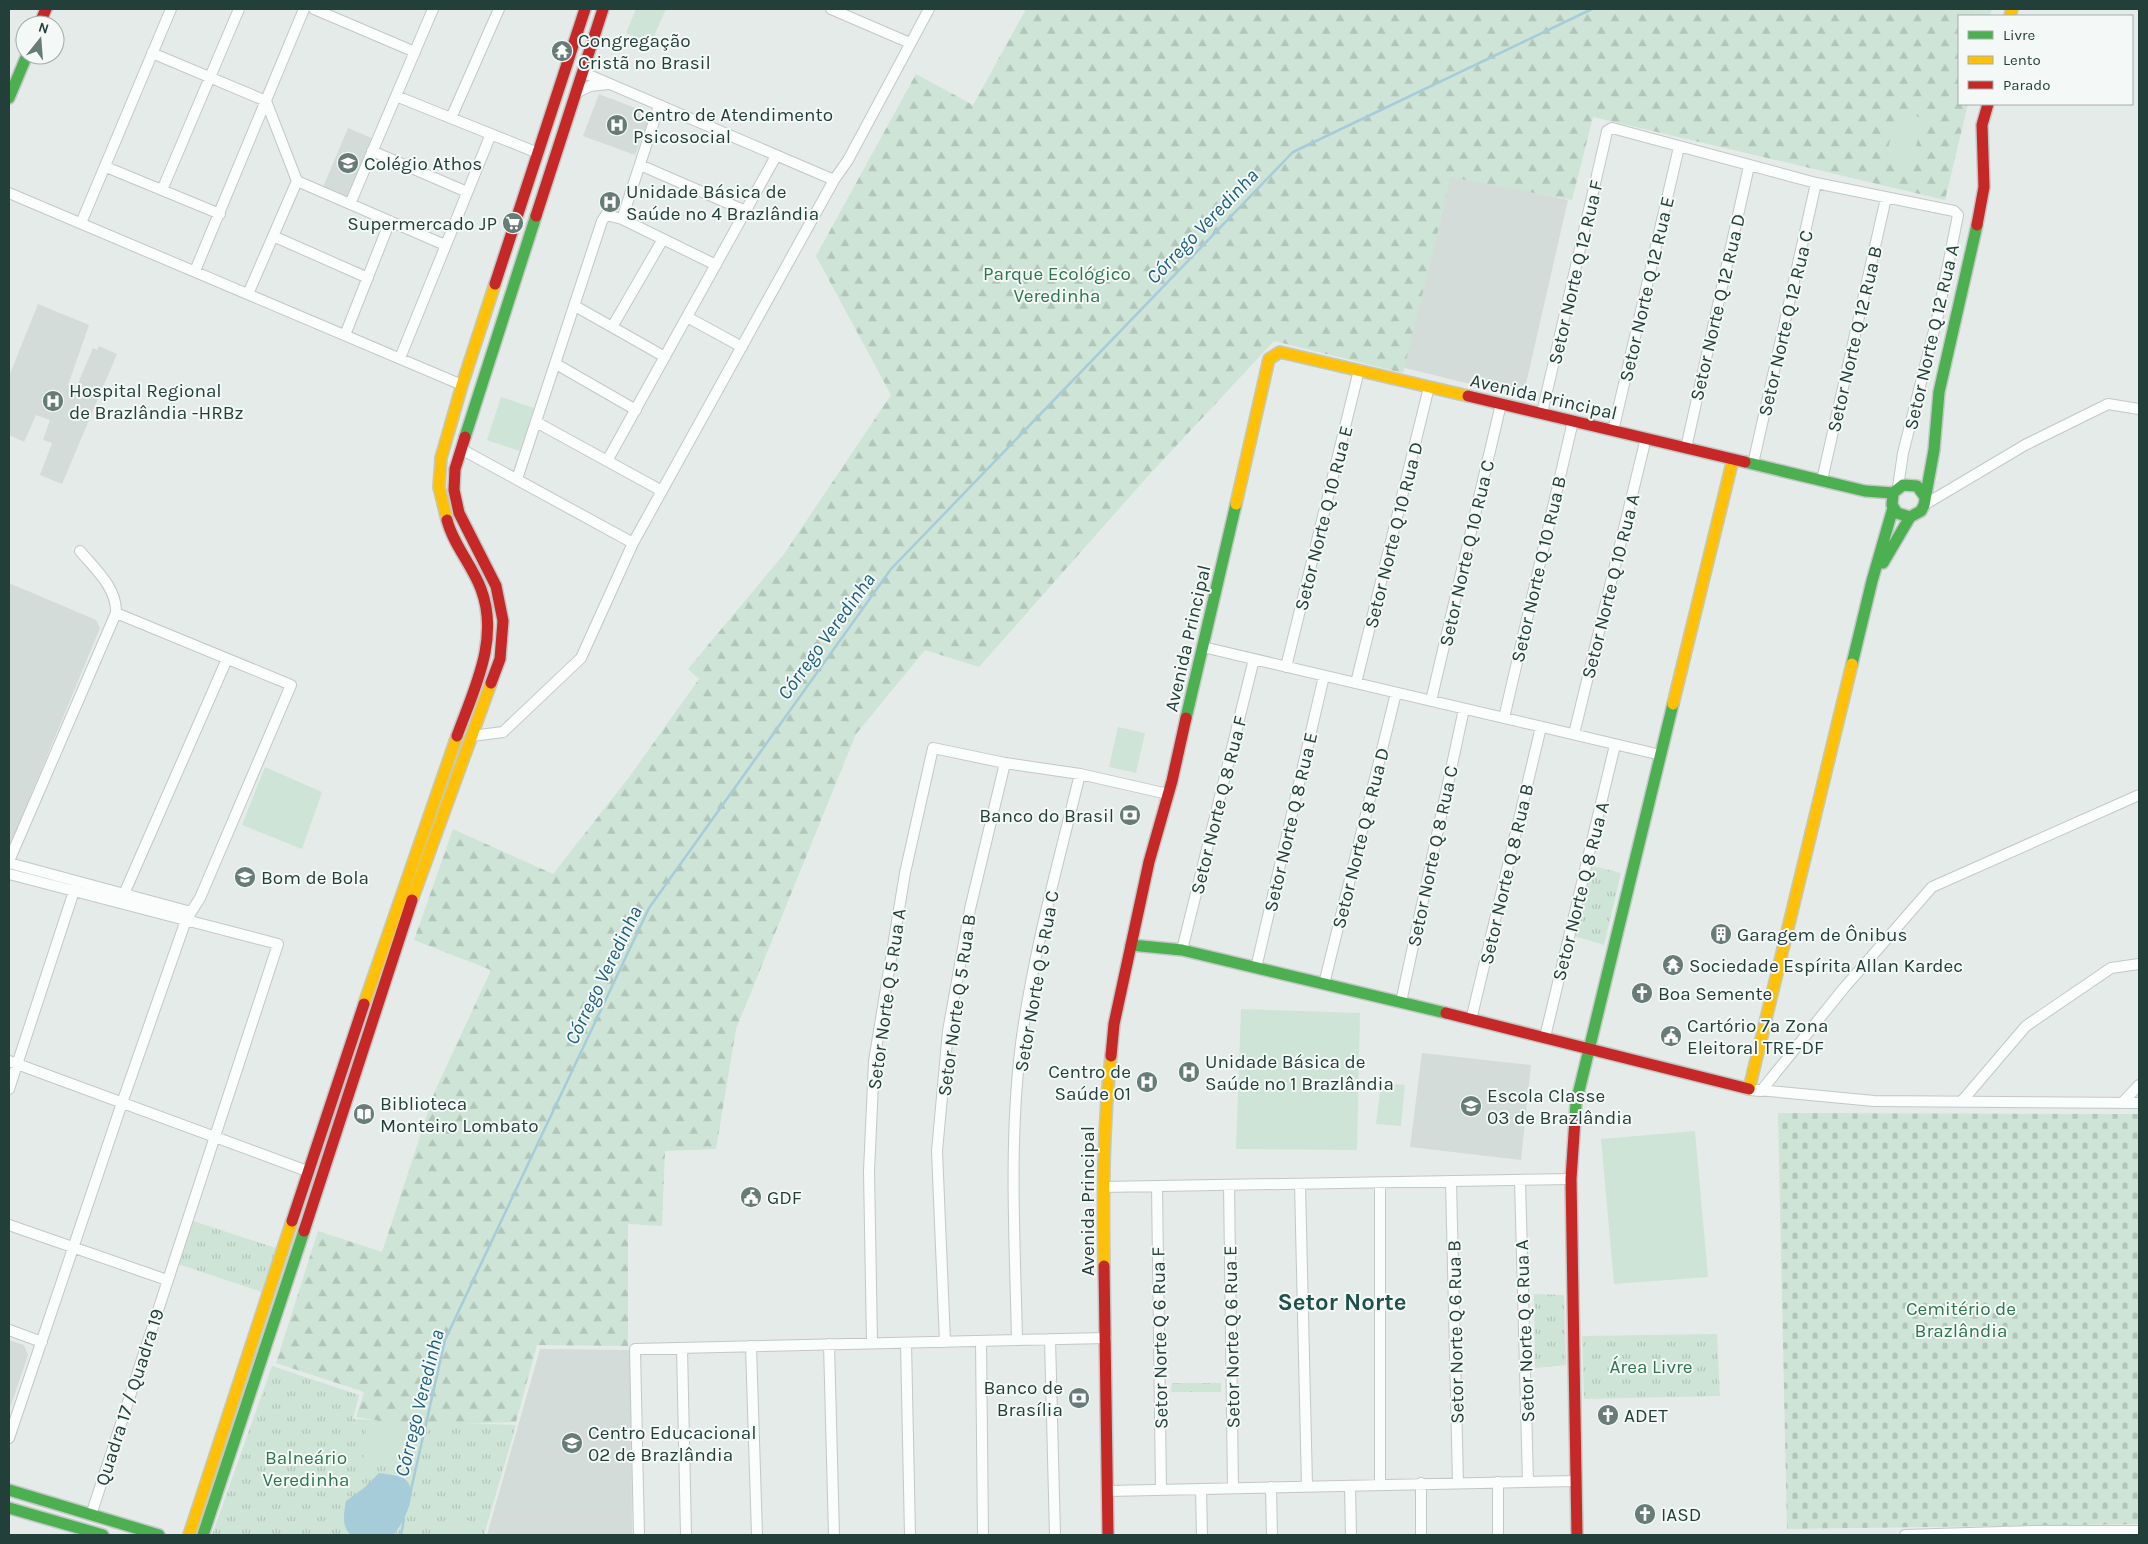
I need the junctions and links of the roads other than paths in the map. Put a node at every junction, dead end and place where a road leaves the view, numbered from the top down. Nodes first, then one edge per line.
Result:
1 (171, 9) edge
2 (239, 9) edge
3 (304, 9) edge
4 (314, 9) edge
5 (433, 9) edge
6 (499, 9) edge
7 (585, 9) edge
8 (603, 9) edge
9 (831, 9) edge
10 (929, 9) edge
11 (910, 43) junction
12 (414, 52) junction
13 (152, 53) junction
14 (23, 65) edge
15 (582, 72) junction
16 (210, 78) junction
17 (608, 84) junction
18 (576, 93) junction
19 (396, 96) junction
20 (9, 98) edge
21 (266, 101) junction
22 (1988, 105) edge
23 (659, 106) junction
24 (451, 118) junction
25 (491, 134) junction
26 (1679, 148) junction
27 (372, 151) junction
28 (538, 153) junction
29 (776, 156) junction
30 (640, 165) junction
31 (1748, 166) junction
32 (106, 167) junction
33 (533, 167) junction
34 (550, 174) junction
35 (834, 180) junction
36 (297, 181) junction
37 (1816, 183) junction
38 (162, 190) junction
39 (9, 192) edge
40 (467, 192) junction
41 (1886, 198) junction
42 (350, 204) junction
43 (746, 211) junction
44 (220, 214) junction
45 (622, 219) junction
46 (390, 221) junction
47 (81, 223) junction
48 (273, 236) junction
49 (662, 239) junction
50 (445, 245) junction
51 (716, 265) junction
52 (195, 271) junction
53 (498, 276) junction
54 (368, 278) junction
55 (514, 282) junction
56 (248, 294) junction
57 (490, 300) junction
58 (575, 306) junction
59 (506, 307) junction
60 (688, 317) junction
61 (612, 327) junction
62 (345, 335) junction
63 (742, 347) junction
64 (665, 357) junction
65 (400, 358) junction
66 (556, 364) junction
67 (1359, 370) junction
68 (462, 384) junction
69 (1429, 387) junction
70 (1501, 404) junction
71 (2139, 409) edge
72 (636, 410) junction
73 (1542, 413) junction
74 (1573, 420) junction
75 (536, 422) junction
76 (451, 424) junction
77 (466, 430) junction
78 (1614, 431) junction
79 (1646, 438) junction
80 (446, 442) junction
81 (461, 448) junction
82 (1686, 448) junction
83 (1934, 450) junction
84 (1733, 459) junction
85 (607, 461) junction
86 (1753, 464) junction
87 (517, 479) junction
88 (1822, 480) junction
89 (662, 491) junction
90 (1899, 494) junction
91 (1924, 501) junction
92 (457, 503) junction
93 (443, 505) junction
94 (1910, 517) junction
95 (633, 543) junction
96 (80, 551) dead end
97 (1872, 581) junction
98 (116, 613) junction
99 (1203, 647) junction
100 (227, 659) junction
101 (1254, 659) junction
102 (1286, 667) junction
103 (1324, 676) junction
104 (1356, 683) junction
105 (1396, 693) junction
106 (1431, 701) junction
107 (1464, 709) junction
108 (1504, 718) junction
109 (1541, 727) junction
110 (1574, 734) junction
111 (472, 736) junction
112 (1615, 745) junction
113 (1661, 755) junction
114 (1005, 763) junction
115 (1080, 774) junction
116 (1168, 794) junction
117 (2139, 795) edge
118 (9, 862) edge
119 (9, 874) edge
120 (74, 886) junction
121 (124, 893) junction
122 (120, 903) junction
123 (189, 916) junction
124 (395, 932) junction
125 (1131, 945) junction
126 (1182, 950) junction
127 (2139, 964) edge
128 (1256, 968) junction
129 (1324, 984) junction
130 (1400, 1002) junction
131 (1471, 1020) junction
132 (1545, 1037) junction
133 (1591, 1048) junction
134 (13, 1063) edge
135 (2139, 1085) edge
136 (9, 1089) edge
137 (1749, 1090) junction
138 (1962, 1101) junction
139 (2123, 1102) junction
140 (122, 1103) junction
141 (2139, 1104) edge
142 (214, 1138) junction
143 (307, 1172) junction
144 (1571, 1179) junction
145 (1520, 1180) junction
146 (1452, 1181) junction
147 (1380, 1183) junction
148 (1300, 1184) junction
149 (1229, 1185) junction
150 (1156, 1186) junction
151 (1103, 1187) junction
152 (9, 1225) edge
153 (73, 1248) junction
154 (277, 1268) junction
155 (291, 1273) junction
156 (167, 1280) junction
157 (271, 1288) junction
158 (284, 1292) junction
159 (9, 1330) edge
160 (1106, 1338) junction
161 (1050, 1339) junction
162 (1017, 1340) junction
163 (981, 1341) junction
164 (42, 1342) junction
165 (906, 1342) junction
166 (945, 1342) junction
167 (872, 1343) junction
168 (829, 1344) junction
169 (751, 1346) junction
170 (682, 1348) junction
171 (228, 1419) junction
172 (240, 1422) junction
173 (9, 1438) edge
174 (1576, 1481) junction
175 (1498, 1482) junction
176 (1528, 1482) junction
177 (1421, 1483) junction
178 (1458, 1483) junction
179 (1380, 1485) junction
180 (1307, 1486) junction
181 (1350, 1486) junction
182 (1271, 1487) junction
183 (1233, 1488) junction
184 (1201, 1489) junction
185 (9, 1490) edge
186 (1161, 1490) junction
187 (1108, 1491) junction
188 (9, 1508) edge
189 (91, 1514) junction
190 (2139, 1532) edge
191 (84, 1533) edge
192 (2033, 1533) edge
193 (103, 1535) edge
194 (159, 1535) edge
195 (188, 1535) edge
196 (203, 1535) edge
197 (640, 1535) edge
198 (686, 1535) edge
199 (757, 1535) edge
200 (834, 1535) edge
201 (910, 1535) edge
202 (983, 1535) edge
203 (1055, 1535) edge
204 (1108, 1535) edge
205 (1202, 1535) edge
206 (1272, 1535) edge
207 (1351, 1535) edge
208 (1421, 1535) edge
209 (1498, 1535) edge
210 (1576, 1535) edge
211 (1905, 1535) edge

1 - 13 street
2 - 16 street
3 - 21 street
4 - 12 street
5 - 12 street
6 - 24 street
7 - 28 main road
8 - 15 main road
9 - 11 street
10 - 11 street
11 - 35 street
12 - 19 street
13 - 16 street
13 - 32 street
14 - 20 main road
15 - 17 street
15 - 18 main road
16 - 21 street
16 - 38 street
17 - 18 street
17 - 23 street
18 - 34 main road
19 - 24 street
19 - 27 street
21 - 36 street
21 - 44 street
22 - 83 main road
23 - 29 street
23 - 30 street
24 - 25 street
25 - 28 street
25 - 40 street
26 - 31 street
26 - 73 street, Setor Norte Q 12 Rua F
26 - 78 street, Setor Norte Q 12 Rua E
27 - 40 street
27 - 42 street
28 - 33 main road
29 - 35 street
29 - 43 street
30 - 43 street
30 - 45 street
31 - 37 street
31 - 82 street, Setor Norte Q 12 Rua D
32 - 38 street
32 - 47 street
33 - 34 main road
33 - 53 main road
34 - 55 main road
35 - 63 street
36 - 42 street
36 - 48 street
37 - 41 street
37 - 86 street, Setor Norte Q 12 Rua C
38 - 44 street
39 - 47 street
40 - 50 street
41 - 88 street, Setor Norte Q 12 Rua B
41 - 90 street, Setor Norte Q 12 Rua A
42 - 46 street
43 - 51 street
44 - 52 street
45 - 49 street
45 - 58 street
46 - 50 street
46 - 54 street
47 - 52 street
48 - 54 street
48 - 56 street
49 - 51 street
49 - 61 street
50 - 65 street
51 - 60 street
52 - 56 street
53 - 55 main road
53 - 57 main road
54 - 62 street
55 - 59 main road
56 - 62 street
57 - 59 main road
57 - 68 main road
58 - 61 street
58 - 66 street
59 - 77 main road
60 - 63 street
60 - 64 street
61 - 64 street
62 - 65 street
63 - 89 street
64 - 72 street
65 - 68 street
66 - 72 street
66 - 75 street
67 - 69 main road, Avenida Principal
67 - 99 main road, Avenida Principal
67 - 102 street, Setor Norte Q 10 Rua E
68 - 76 main road
69 - 70 main road, Avenida Principal
69 - 104 street, Setor Norte Q 10 Rua D
70 - 73 main road, Avenida Principal
70 - 106 street, Setor Norte Q 10 Rua C
71 - 91 street
72 - 85 street
73 - 74 main road, Avenida Principal
74 - 78 main road, Avenida Principal
74 - 108 street, Setor Norte Q 10 Rua B
75 - 85 street
75 - 87 street
76 - 77 main road
76 - 80 main road
77 - 81 main road
78 - 79 main road, Avenida Principal
79 - 82 main road, Avenida Principal
79 - 110 street, Setor Norte Q 10 Rua A
80 - 81 main road
80 - 93 main road
81 - 87 street
81 - 92 main road
82 - 84 main road, Avenida Principal
83 - 90 main road
83 - 91 main road
84 - 86 main road, Avenida Principal
84 - 113 main road
85 - 89 street
86 - 88 main road, Avenida Principal
87 - 95 street
88 - 90 main road, Avenida Principal
89 - 95 street
90 - 91 main road, Avenida Principal
90 - 94 main road, Avenida Principal
90 - 97 main road
91 - 94 main road
92 - 93 main road
92 - 111 main road
93 - 124 main road
94 - 97 main road
95 - 111 street
96 - 98 street
97 - 137 main road
98 - 100 street
98 - 118 street
99 - 101 street
99 - 116 main road, Avenida Principal
100 - 121 street
100 - 123 street
101 - 102 street
101 - 126 street, Setor Norte Q 8 Rua F
102 - 103 street
103 - 104 street
103 - 128 street, Setor Norte Q 8 Rua E
104 - 105 street
105 - 106 street
105 - 129 street, Setor Norte Q 8 Rua D
106 - 107 street
107 - 108 street
107 - 130 street, Setor Norte Q 8 Rua C
108 - 109 street
109 - 110 street
109 - 131 street, Setor Norte Q 8 Rua B
110 - 112 street
111 - 124 main road
112 - 113 street
112 - 132 street, Setor Norte Q 8 Rua A
113 - 133 main road
114 - 115 street
114 - 166 street, Setor Norte Q 5 Rua B
114 - 167 street, Setor Norte Q 5 Rua A
115 - 116 street
115 - 162 street, Setor Norte Q 5 Rua C
116 - 125 main road, Avenida Principal
117 - 137 street
118 - 120 street
119 - 120 street
120 - 121 street
120 - 122 street
120 - 134 street
121 - 122 street
121 - 123 street
122 - 123 street
123 - 140 street
123 - 142 street, Quadra 17 / Quadra 19
124 - 143 main road
124 - 155 main road
125 - 126 main road
125 - 151 main road, Avenida Principal
126 - 128 main road
127 - 138 street
128 - 129 main road
129 - 130 main road
130 - 131 main road
131 - 132 main road
132 - 133 main road
133 - 137 main road
133 - 144 main road
134 - 136 street
134 - 140 street
135 - 139 street
137 - 138 street
138 - 139 street
139 - 141 street
140 - 142 street
140 - 153 street
142 - 143 street
142 - 156 street, Quadra 17 / Quadra 19
143 - 154 main road
144 - 145 street
144 - 174 main road
145 - 146 street
145 - 176 street, Setor Norte Q 6 Rua A
146 - 147 street
146 - 178 street, Setor Norte Q 6 Rua B
147 - 148 street
147 - 179 street
148 - 149 street
148 - 180 street
149 - 150 street
149 - 183 street, Setor Norte Q 6 Rua E
150 - 151 street
150 - 186 street, Setor Norte Q 6 Rua F
151 - 160 main road, Avenida Principal
152 - 153 street
153 - 156 street
153 - 164 street
154 - 155 main road
154 - 157 main road
155 - 158 main road
156 - 189 street, Quadra 17 / Quadra 19
157 - 158 main road
157 - 171 main road
158 - 172 main road
159 - 164 street
160 - 161 street
160 - 187 main road, Avenida Principal
161 - 162 street
161 - 203 street
162 - 163 street
163 - 166 street
163 - 202 street
164 - 173 street
165 - 166 street
165 - 167 street
165 - 201 street
167 - 168 street
168 - 169 street
168 - 200 street
169 - 170 street
169 - 199 street
170 - 197 street
170 - 198 street
171 - 172 main road
171 - 195 main road
172 - 196 main road
174 - 176 street
174 - 210 main road
175 - 176 street
175 - 178 street
175 - 209 street
177 - 178 street
177 - 179 street
177 - 208 street
179 - 181 street
180 - 181 street
180 - 182 street
181 - 207 street
182 - 183 street
182 - 206 street
183 - 184 street
184 - 186 street
184 - 205 street
185 - 189 main road
186 - 187 street
187 - 204 main road, Avenida Principal
188 - 191 main road
189 - 191 street, Quadra 17 / Quadra 19
189 - 194 main road
190 - 192 street
191 - 193 main road
192 - 211 street

